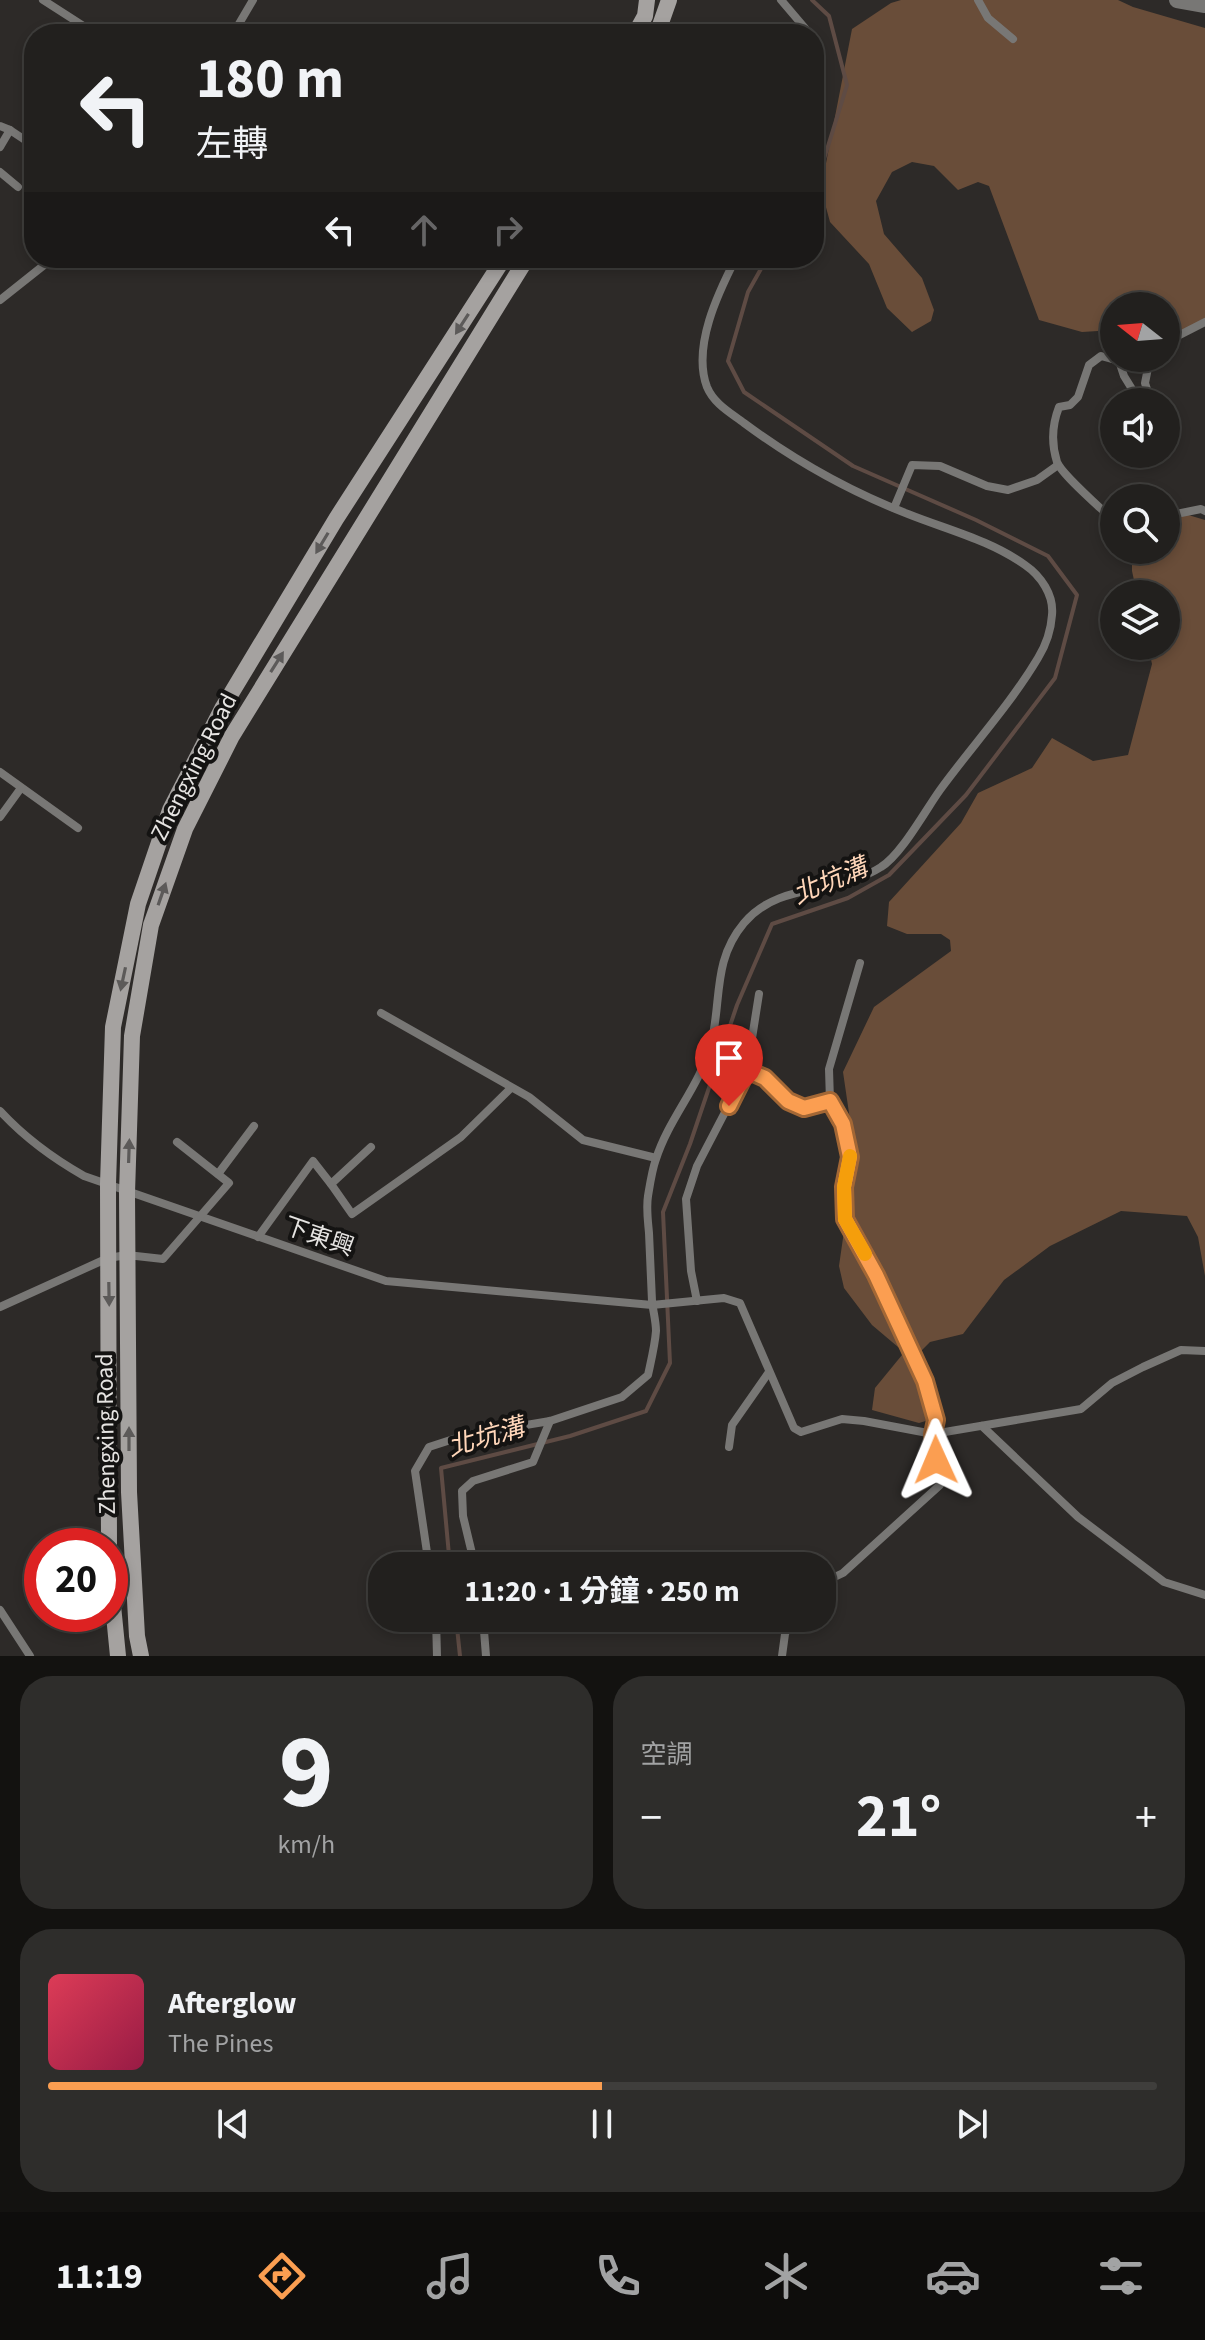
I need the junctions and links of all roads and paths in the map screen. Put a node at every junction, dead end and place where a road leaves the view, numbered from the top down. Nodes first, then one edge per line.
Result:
1 (43, 0) edge
2 (253, 0) edge
3 (647, 0) edge
4 (669, 0) edge
5 (781, 0) edge
6 (978, 0) edge
7 (1177, 0) edge
8 (1205, 5) edge
9 (80, 24) edge
10 (239, 24) edge
11 (641, 24) edge
12 (661, 24) edge
13 (801, 24) edge
14 (1013, 39) dead end
15 (0, 126) edge
16 (10, 130) junction
17 (24, 139) edge
18 (0, 147) edge
19 (0, 172) edge
20 (18, 187) dead end
21 (40, 268) edge
22 (498, 268) edge
23 (521, 268) edge
24 (732, 268) edge
25 (0, 300) edge
26 (1205, 322) edge
27 (1180, 335) edge
28 (1131, 388) edge
29 (1058, 465) junction
30 (894, 507) junction
31 (1100, 507) edge
32 (1205, 511) edge
33 (1180, 513) edge
34 (0, 772) edge
35 (21, 788) junction
36 (0, 817) edge
37 (78, 828) dead end
38 (860, 963) dead end
39 (759, 994) dead end
40 (381, 1013) dead end
41 (747, 1070) junction
42 (511, 1088) junction
43 (830, 1101) junction
44 (0, 1111) edge
45 (254, 1126) dead end
46 (177, 1142) dead end
47 (371, 1147) dead end
48 (656, 1158) junction
49 (218, 1174) junction
50 (108, 1184) junction
51 (331, 1184) junction
52 (127, 1193) junction
53 (199, 1216) junction
54 (258, 1237) junction
55 (127, 1255) junction
56 (108, 1258) junction
57 (697, 1301) junction
58 (654, 1304) junction
59 (0, 1307) edge
60 (1205, 1351) edge
61 (769, 1372) junction
62 (550, 1421) junction
63 (982, 1426) junction
64 (933, 1434) junction
65 (729, 1447) dead end
66 (109, 1528) edge
67 (427, 1552) edge
68 (472, 1552) edge
69 (836, 1576) edge
70 (1205, 1595) edge
71 (0, 1610) edge
72 (116, 1632) edge
73 (436, 1632) edge
74 (484, 1632) edge
75 (786, 1632) edge
76 (30, 1656) edge
77 (118, 1656) edge
78 (141, 1656) edge
79 (437, 1656) edge
80 (486, 1656) edge
81 (782, 1656) edge

1 - 9 lane
2 - 10 lane
3 - 11 main road
4 - 12 main road
5 - 13 lane
6 - 14 lane
7 - 8 street
15 - 16 lane
16 - 17 lane
16 - 18 lane
19 - 20 lane
21 - 25 lane
22 -> 50 main road, Zhengxing Road
52 -> 23 main road, Zhengxing Road
24 - 30 lane
26 - 27 lane
28 - 29 lane
29 - 30 lane
29 - 31 lane
30 - 48 lane
32 - 33 lane
34 - 35 lane
35 - 36 lane
35 - 37 lane
38 - 43 lane
39 - 41 lane
40 - 42 lane
41 - 43 lane
41 - 57 lane
42 - 48 lane
42 - 51 lane
43 - 64 lane
44 - 50 lane, 下東興
45 - 49 lane
46 - 49 lane
47 - 51 lane
48 - 58 lane
49 - 53 lane
50 - 52 lane, 下東興
50 - 56 main road, Zhengxing Road
51 - 54 lane
52 - 53 lane, 下東興
52 - 55 main road, Zhengxing Road
53 - 54 lane, 下東興
53 - 55 lane
54 - 58 lane, 下東興
55 - 56 lane
78 -> 55 main road, Zhengxing Road
56 - 59 lane
56 -> 66 main road, Zhengxing Road
57 - 58 lane, 下東興
57 - 61 lane, 下東興
58 - 62 lane
60 - 63 lane
61 - 64 lane
61 - 65 lane
62 - 67 lane
62 - 68 lane
63 - 64 lane
63 - 70 lane
64 - 69 lane
71 - 76 lane
72 - 77 main road
73 - 79 lane
74 - 80 lane
75 - 81 lane

